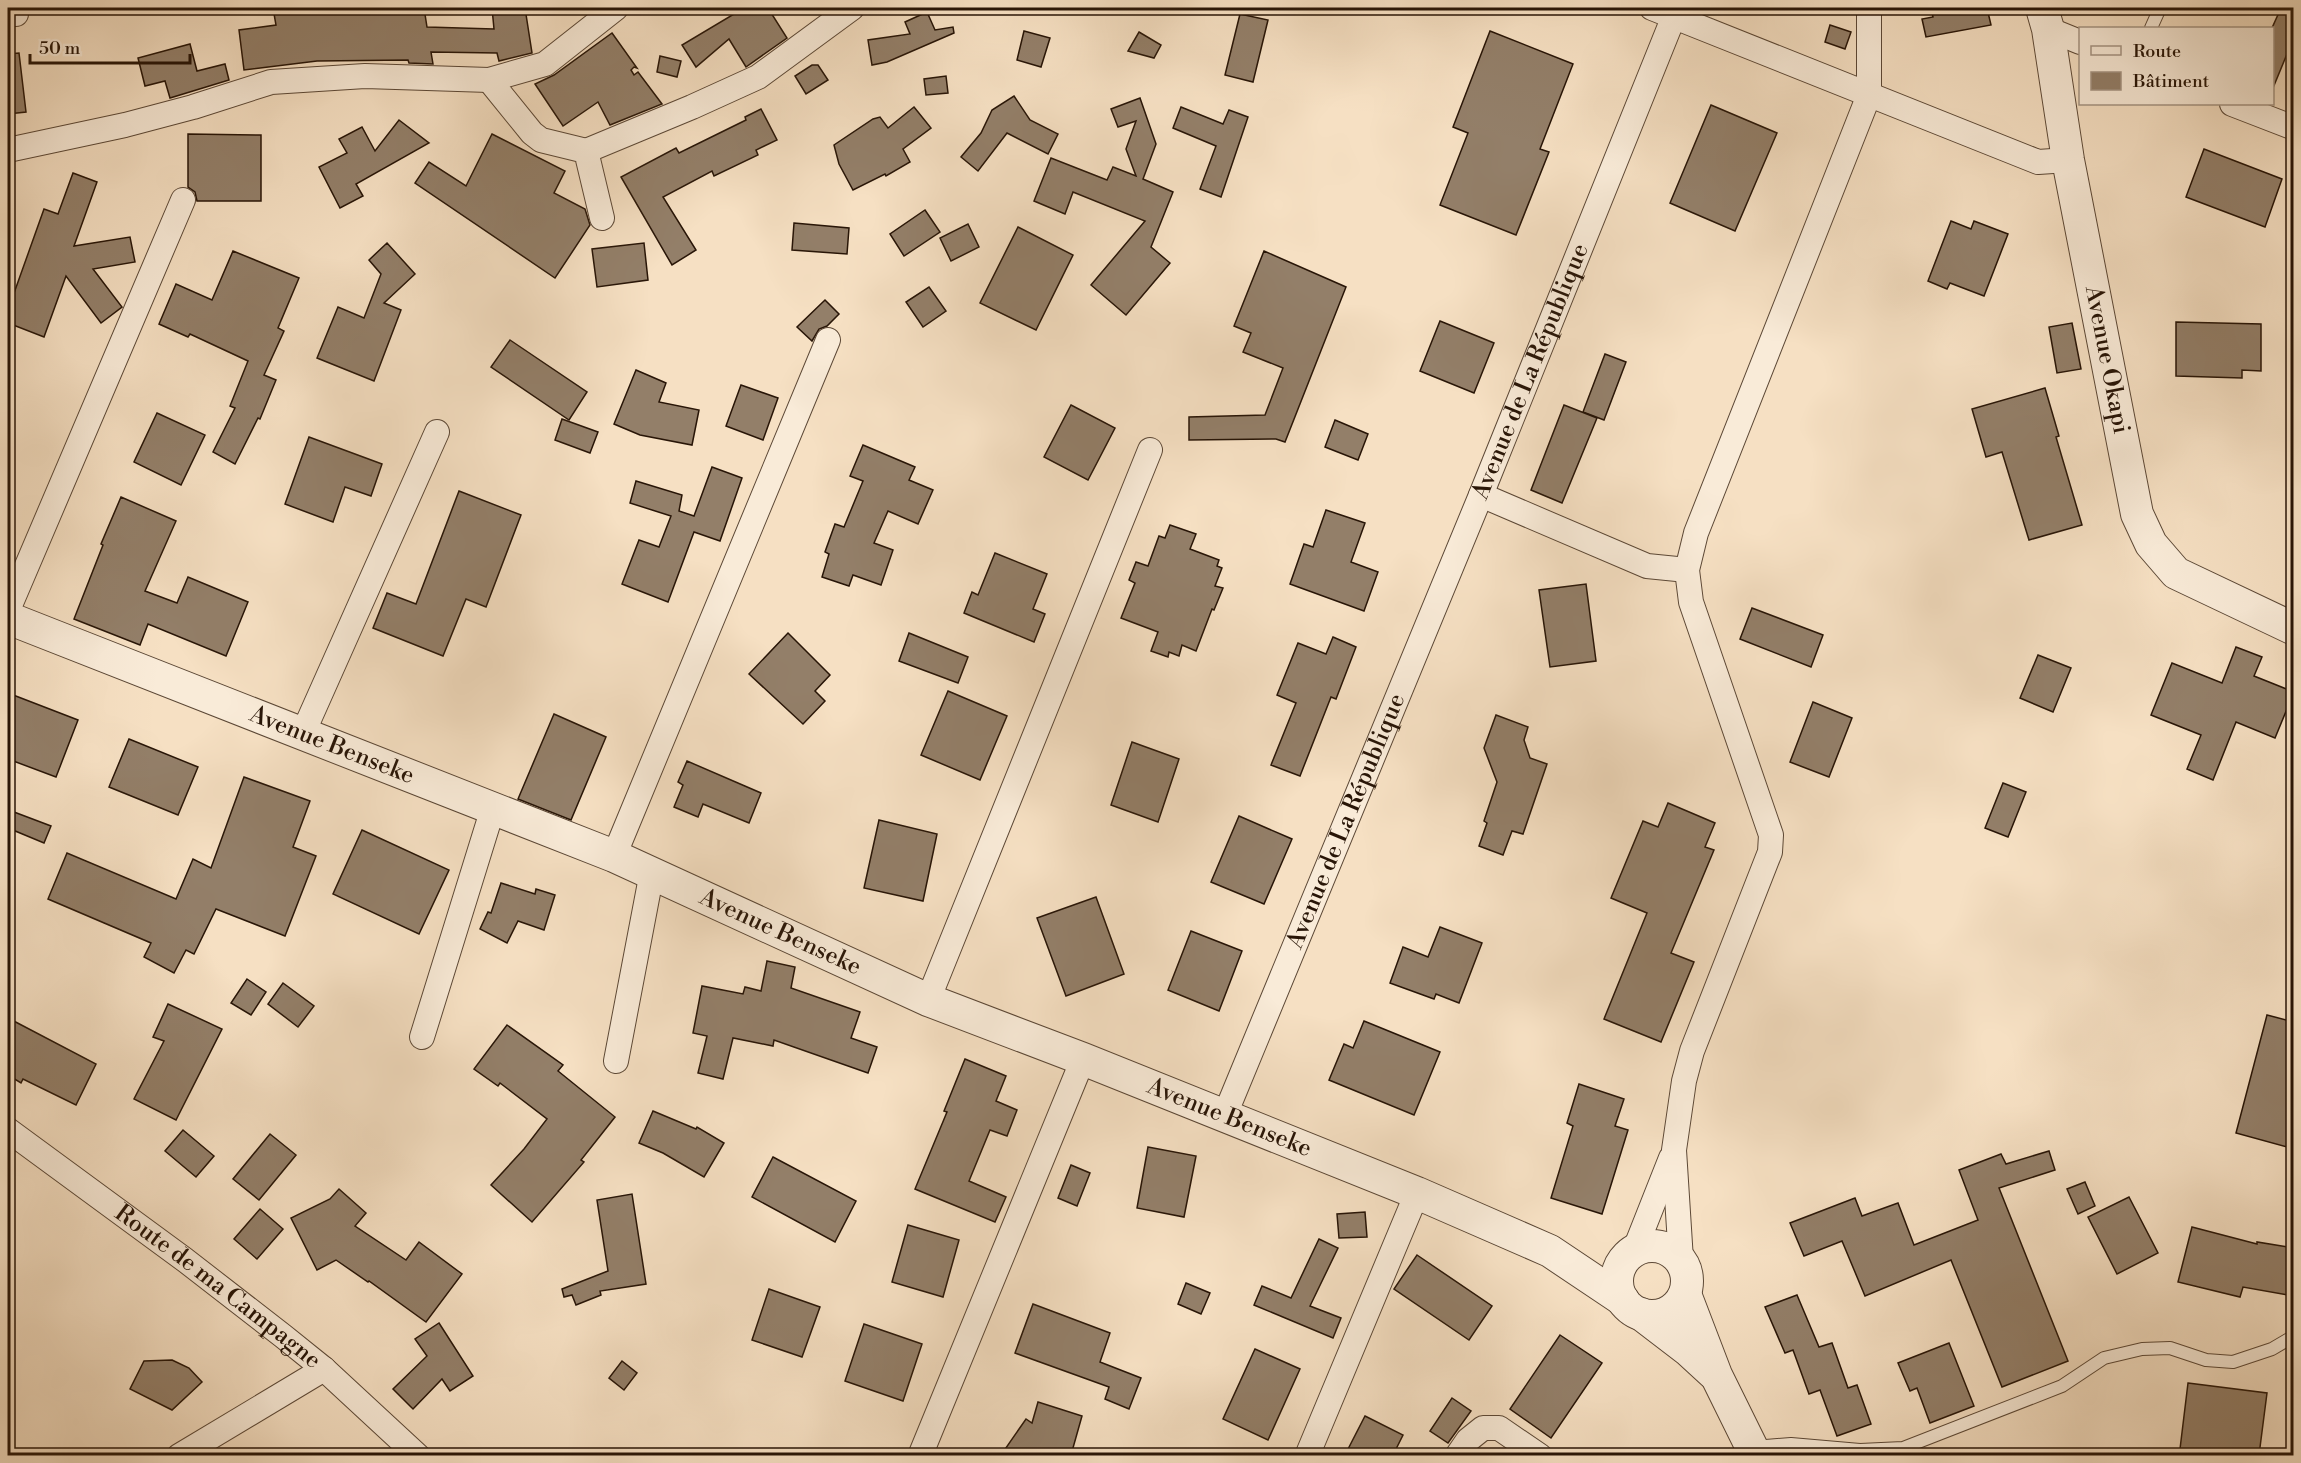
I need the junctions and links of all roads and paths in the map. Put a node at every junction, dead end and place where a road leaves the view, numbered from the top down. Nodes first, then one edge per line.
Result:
1 (616, 8) edge
2 (852, 8) edge
3 (1869, 8) edge
4 (2160, 8) edge
5 (1663, 12) edge
6 (2045, 18) edge
7 (2151, 27) edge
8 (2079, 41) edge
9 (489, 81) junction
10 (1869, 95) junction
11 (2235, 105) edge
12 (2294, 128) edge
13 (8, 150) edge
14 (586, 151) junction
15 (2068, 160) junction
16 (183, 200) dead end
17 (602, 218) dead end
18 (828, 340) dead end
19 (437, 432) dead end
20 (1150, 450) dead end
21 (1481, 495) junction
22 (1687, 570) junction
23 (8, 610) edge
24 (8, 618) edge
25 (2294, 629) edge
26 (303, 733) junction
27 (493, 808) junction
28 (614, 856) junction
29 (652, 872) junction
30 (928, 1000) junction
31 (422, 1036) dead end
32 (1083, 1059) junction
33 (616, 1061) dead end
34 (1224, 1117) junction
35 (8, 1130) edge
36 (1674, 1150) junction
37 (1417, 1193) junction
38 (1550, 1251) junction
39 (1628, 1256) junction
40 (1681, 1260) junction
41 (1686, 1294) junction
42 (1632, 1307) junction
43 (2294, 1336) edge
44 (324, 1370) junction
45 (1716, 1375) junction
46 (1754, 1451) edge
47 (179, 1455) edge
48 (418, 1455) edge
49 (920, 1455) edge
50 (1307, 1455) edge
51 (1457, 1455) edge
52 (1539, 1455) edge

1 - 9 street
2 - 14 street
3 - 10 street
4 - 7 lane
5 - 10 street, Avenue de La République
5 - 21 street, Avenue de La République
6 - 8 street
6 - 15 street, Avenue Okapi
9 - 13 street
9 - 14 street
10 - 15 street, Avenue de La République
10 - 22 street
11 - 12 street
14 - 17 street
15 - 25 street, Avenue Okapi
16 - 23 street
18 - 28 street
19 - 26 street
20 - 30 street
21 - 22 street
21 - 34 street, Avenue de La République
22 - 36 street
24 - 26 street, Avenue Benseke
26 - 27 street, Avenue Benseke
27 - 28 street, Avenue Benseke
27 - 31 street
28 - 29 street, Avenue Benseke
29 - 30 street, Avenue Benseke
29 - 33 street
30 - 32 street, Avenue Benseke
32 - 34 street, Avenue Benseke
32 - 49 street
34 - 37 street, Avenue Benseke
35 - 44 street, Route de ma Campagne
36 - 39 street
36 - 40 street
37 - 38 street, Avenue Benseke
37 - 50 street
38 - 39 street
38 - 42 street
39 - 40 street
39 - 42 street
40 - 41 street
41 - 42 street
41 - 45 street
42 - 45 street
43 - 46 lane
44 - 47 street
44 - 48 street, Route de ma Campagne
45 - 46 street
51 - 52 street

